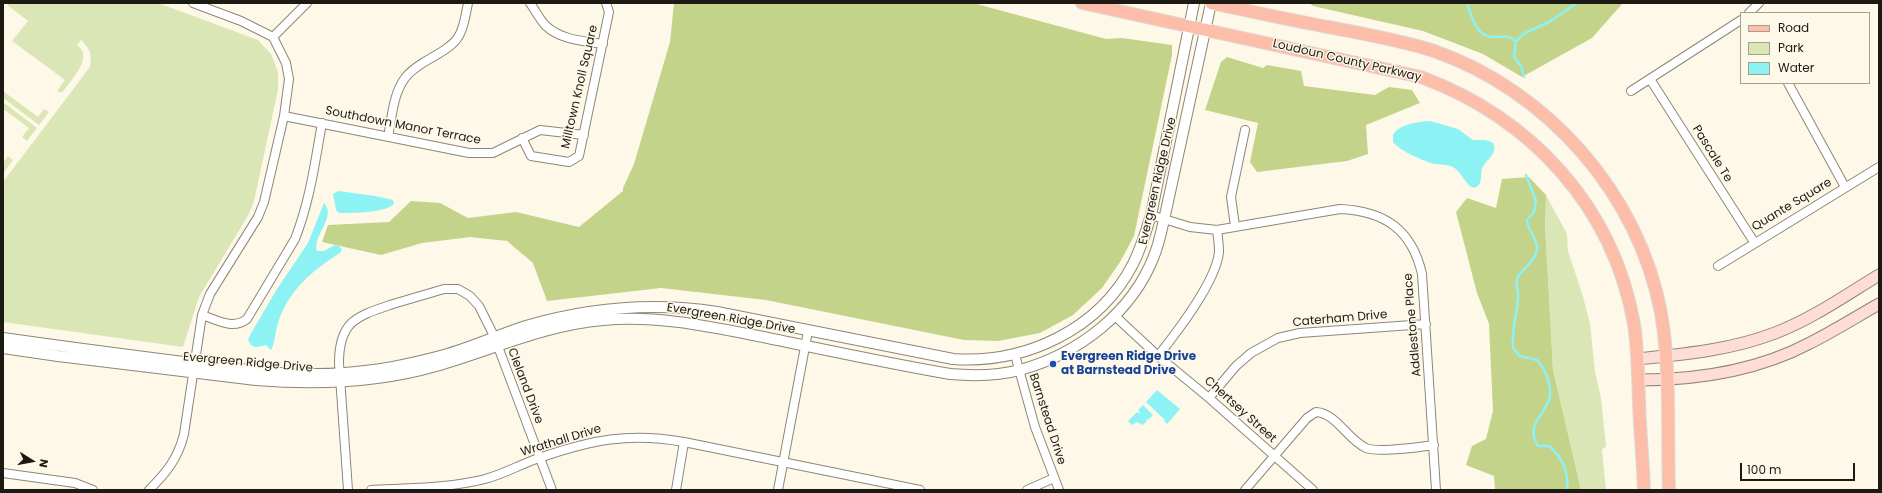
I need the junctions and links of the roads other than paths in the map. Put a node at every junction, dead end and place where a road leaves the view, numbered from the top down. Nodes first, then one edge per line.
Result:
1 (192, 3) edge
2 (307, 3) edge
3 (468, 3) edge
4 (530, 3) edge
5 (606, 3) edge
6 (1082, 3) edge
7 (1194, 3) edge
8 (1211, 3) edge
9 (1759, 3) edge
10 (202, 5) edge
11 (1750, 12) edge
12 (1740, 21) edge
13 (1189, 28) junction
14 (1205, 31) junction
15 (273, 37) junction
16 (602, 44) junction
17 (1650, 79) junction
18 (1789, 84) edge
19 (1631, 91) dead end
20 (284, 116) junction
21 (322, 123) junction
22 (1245, 130) dead end
23 (584, 135) junction
24 (388, 136) junction
25 (522, 138) junction
26 (1879, 167) edge
27 (1845, 187) junction
28 (1151, 215) junction
29 (1164, 220) junction
30 (1235, 226) junction
31 (1217, 230) junction
32 (1754, 242) junction
33 (1718, 266) dead end
34 (1879, 275) edge
35 (1879, 304) edge
36 (202, 315) junction
37 (1115, 316) junction
38 (1426, 324) junction
39 (808, 331) junction
40 (3, 338) edge
41 (495, 340) junction
42 (805, 345) junction
43 (3, 348) edge
44 (1015, 355) junction
45 (1158, 356) junction
46 (1666, 356) junction
47 (1638, 359) junction
48 (194, 367) junction
49 (1019, 370) junction
50 (340, 378) junction
51 (1639, 380) junction
52 (1667, 380) junction
53 (1209, 398) junction
54 (684, 442) junction
55 (1434, 446) junction
56 (1273, 456) junction
57 (539, 458) junction
58 (782, 462) junction
59 (3, 473) edge
60 (1054, 478) junction
61 (93, 490) edge
62 (149, 490) edge
63 (348, 490) edge
64 (371, 490) edge
65 (552, 490) edge
66 (676, 490) edge
67 (778, 490) edge
68 (920, 490) edge
69 (1027, 490) edge
70 (1060, 490) edge
71 (1245, 490) edge
72 (1313, 490) edge
73 (1436, 490) edge
74 (1644, 490) edge
75 (1669, 490) edge

1 - 10 street
2 - 15 street
3 - 24 street
4 - 16 street
5 - 16 street, Milltown Knoll Square
6 - 13 main road, Loudoun County Parkway
7 - 13 street, Evergreen Ridge Drive
8 - 14 street, Evergreen Ridge Drive
8 - 46 main road
9 - 11 street
10 - 15 street
12 - 17 street
13 - 14 main road, Loudoun County Parkway
13 - 28 street, Evergreen Ridge Drive
14 - 29 street, Evergreen Ridge Drive
14 - 47 main road, Loudoun County Parkway
15 - 20 street
16 - 23 street, Milltown Knoll Square
17 - 19 street
17 - 32 street, Pascale Te
18 - 27 street
20 - 21 street, Southdown Manor Terrace
20 - 36 street
21 - 24 street, Southdown Manor Terrace
21 - 36 street
22 - 30 street
23 - 25 street, Southdown Manor Terrace
23 - 25 street, Milltown Knoll Square
24 - 25 street, Southdown Manor Terrace
26 - 27 street, Quante Square
27 - 32 street, Quante Square
28 - 29 street, Addlestone Place
28 - 44 street, Evergreen Ridge Drive
29 - 31 street, Addlestone Place
29 - 37 street, Evergreen Ridge Drive
30 - 31 street, Addlestone Place
30 - 38 street, Addlestone Place
31 - 45 street
32 - 33 street, Quante Square
34 - 46 main road
35 - 52 main road
36 - 48 street
37 - 45 street, Chertsey Street
37 - 49 street, Evergreen Ridge Drive
38 - 53 street, Caterham Drive
38 - 55 street, Addlestone Place
39 - 41 street, Evergreen Ridge Drive
39 - 42 street
39 - 44 street, Evergreen Ridge Drive
40 - 48 street, Evergreen Ridge Drive
41 - 42 street, Evergreen Ridge Drive
41 - 50 street, Evergreen Ridge Drive
41 - 50 street, Cleland Drive
41 - 57 street, Cleland Drive
42 - 49 street, Evergreen Ridge Drive
42 - 58 street
43 - 48 street, Evergreen Ridge Drive
44 - 49 street, Barnstead Drive
45 - 53 street, Chertsey Street
46 - 47 main road
46 - 52 main road
47 - 51 main road, Loudoun County Parkway
48 - 50 street, Evergreen Ridge Drive
48 - 62 street
49 - 60 street, Barnstead Drive
50 - 63 street, Cleland Drive
51 - 52 main road
51 - 74 main road, Loudoun County Parkway
52 - 75 main road
53 - 56 street, Chertsey Street
54 - 57 street, Wrathall Drive
54 - 58 street, Wrathall Drive
54 - 66 street
55 - 56 street
55 - 73 street, Addlestone Place
56 - 71 street
56 - 72 street, Chertsey Street
57 - 64 street, Wrathall Drive
57 - 65 street, Cleland Drive
58 - 67 street
58 - 68 street, Wrathall Drive
59 - 61 street
60 - 69 street
60 - 70 street, Barnstead Drive

